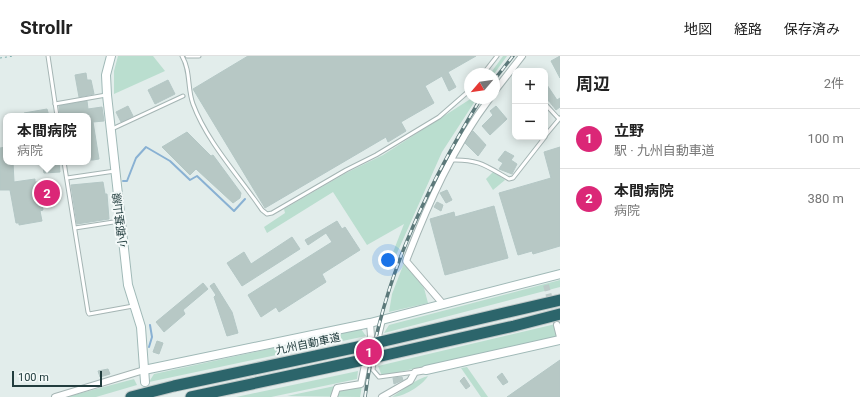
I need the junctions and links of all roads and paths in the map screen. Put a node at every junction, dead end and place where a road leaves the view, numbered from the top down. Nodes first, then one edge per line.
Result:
1 (14, 56) edge
2 (48, 56) edge
3 (111, 56) edge
4 (182, 56) edge
5 (187, 56) edge
6 (199, 56) edge
7 (497, 56) edge
8 (522, 56) edge
9 (0, 58) edge
10 (488, 68) edge
11 (500, 84) edge
12 (107, 95) junction
13 (464, 95) edge
14 (183, 96) dead end
15 (55, 104) junction
16 (486, 104) edge
17 (548, 107) edge
18 (56, 113) edge
19 (559, 119) edge
20 (110, 130) junction
21 (548, 133) edge
22 (543, 140) edge
23 (450, 160) junction
24 (65, 165) edge
25 (115, 171) junction
26 (67, 178) junction
27 (120, 221) junction
28 (75, 228) junction
29 (560, 274) edge
30 (560, 300) edge
31 (443, 304) junction
32 (135, 306) junction
33 (560, 314) edge
34 (384, 319) junction
35 (370, 323) junction
36 (557, 325) dead end
37 (560, 338) edge
38 (375, 349) junction
39 (144, 370) junction
40 (426, 370) joint
41 (415, 372) junction
42 (145, 382) dead end
43 (55, 397) edge
44 (131, 397) edge
45 (191, 397) edge
46 (334, 397) edge
47 (382, 397) edge

1 - 9 path
2 - 15 lane
3 - 12 street, 小郡基山線
4 - 13 lane
5 - 6 lane
7 - 10 lane
8 - 11 street
12 - 15 lane
12 - 20 street, 小郡基山線
14 - 20 lane
15 - 18 lane
16 - 23 street
17 - 19 lane
19 - 21 lane
20 - 25 street, 小郡基山線
22 - 23 lane
23 - 31 street
24 - 26 lane
25 - 26 lane
25 - 27 street, 小郡基山線
26 - 28 lane
27 - 28 lane
27 - 32 street, 小郡基山線
28 - 32 lane
29 - 31 street
30 - 38 highway, 九州自動車道
31 - 34 street
32 - 39 street, 小郡基山線
33 - 38 highway, 九州自動車道
34 - 35 street
34 - 38 lane
35 - 39 street
35 - 46 street
36 - 37 street
37 - 40 street
38 - 41 lane
38 - 44 highway, 九州自動車道
38 - 45 highway, 九州自動車道, bridge
39 - 42 street, 小郡基山線
39 - 43 street
40 - 41 street
41 - 47 street

